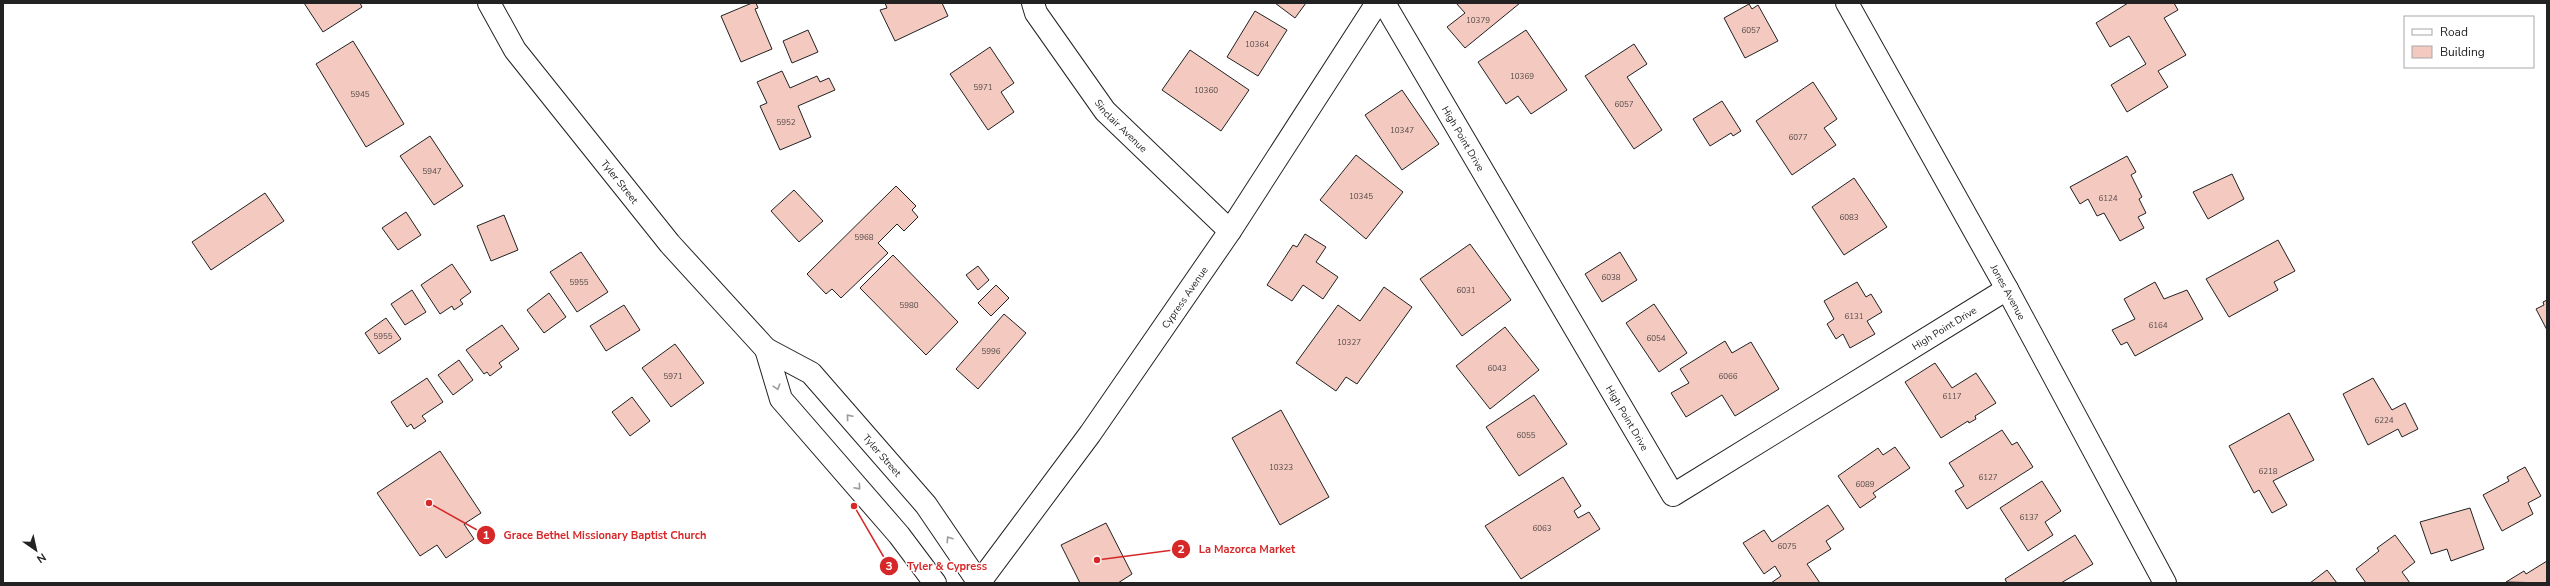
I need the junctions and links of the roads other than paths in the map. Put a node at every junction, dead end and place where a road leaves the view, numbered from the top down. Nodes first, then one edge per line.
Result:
1 (489, 3) edge
2 (1033, 3) edge
3 (1377, 3) edge
4 (1384, 3) edge
5 (1847, 3) edge
6 (1230, 231) junction
7 (2007, 289) junction
8 (766, 349) junction
9 (935, 583) edge
10 (979, 583) edge
11 (2165, 583) edge

1 - 8 street, Tyler Street
2 - 6 street, Sinclair Avenue
3 - 6 street, Cypress Avenue
4 - 7 street, High Point Drive
5 - 7 street, Jones Avenue
6 - 10 street, Cypress Avenue
7 - 11 street, Jones Avenue
8 -> 9 street, Tyler Street
10 -> 8 street, Tyler Street

